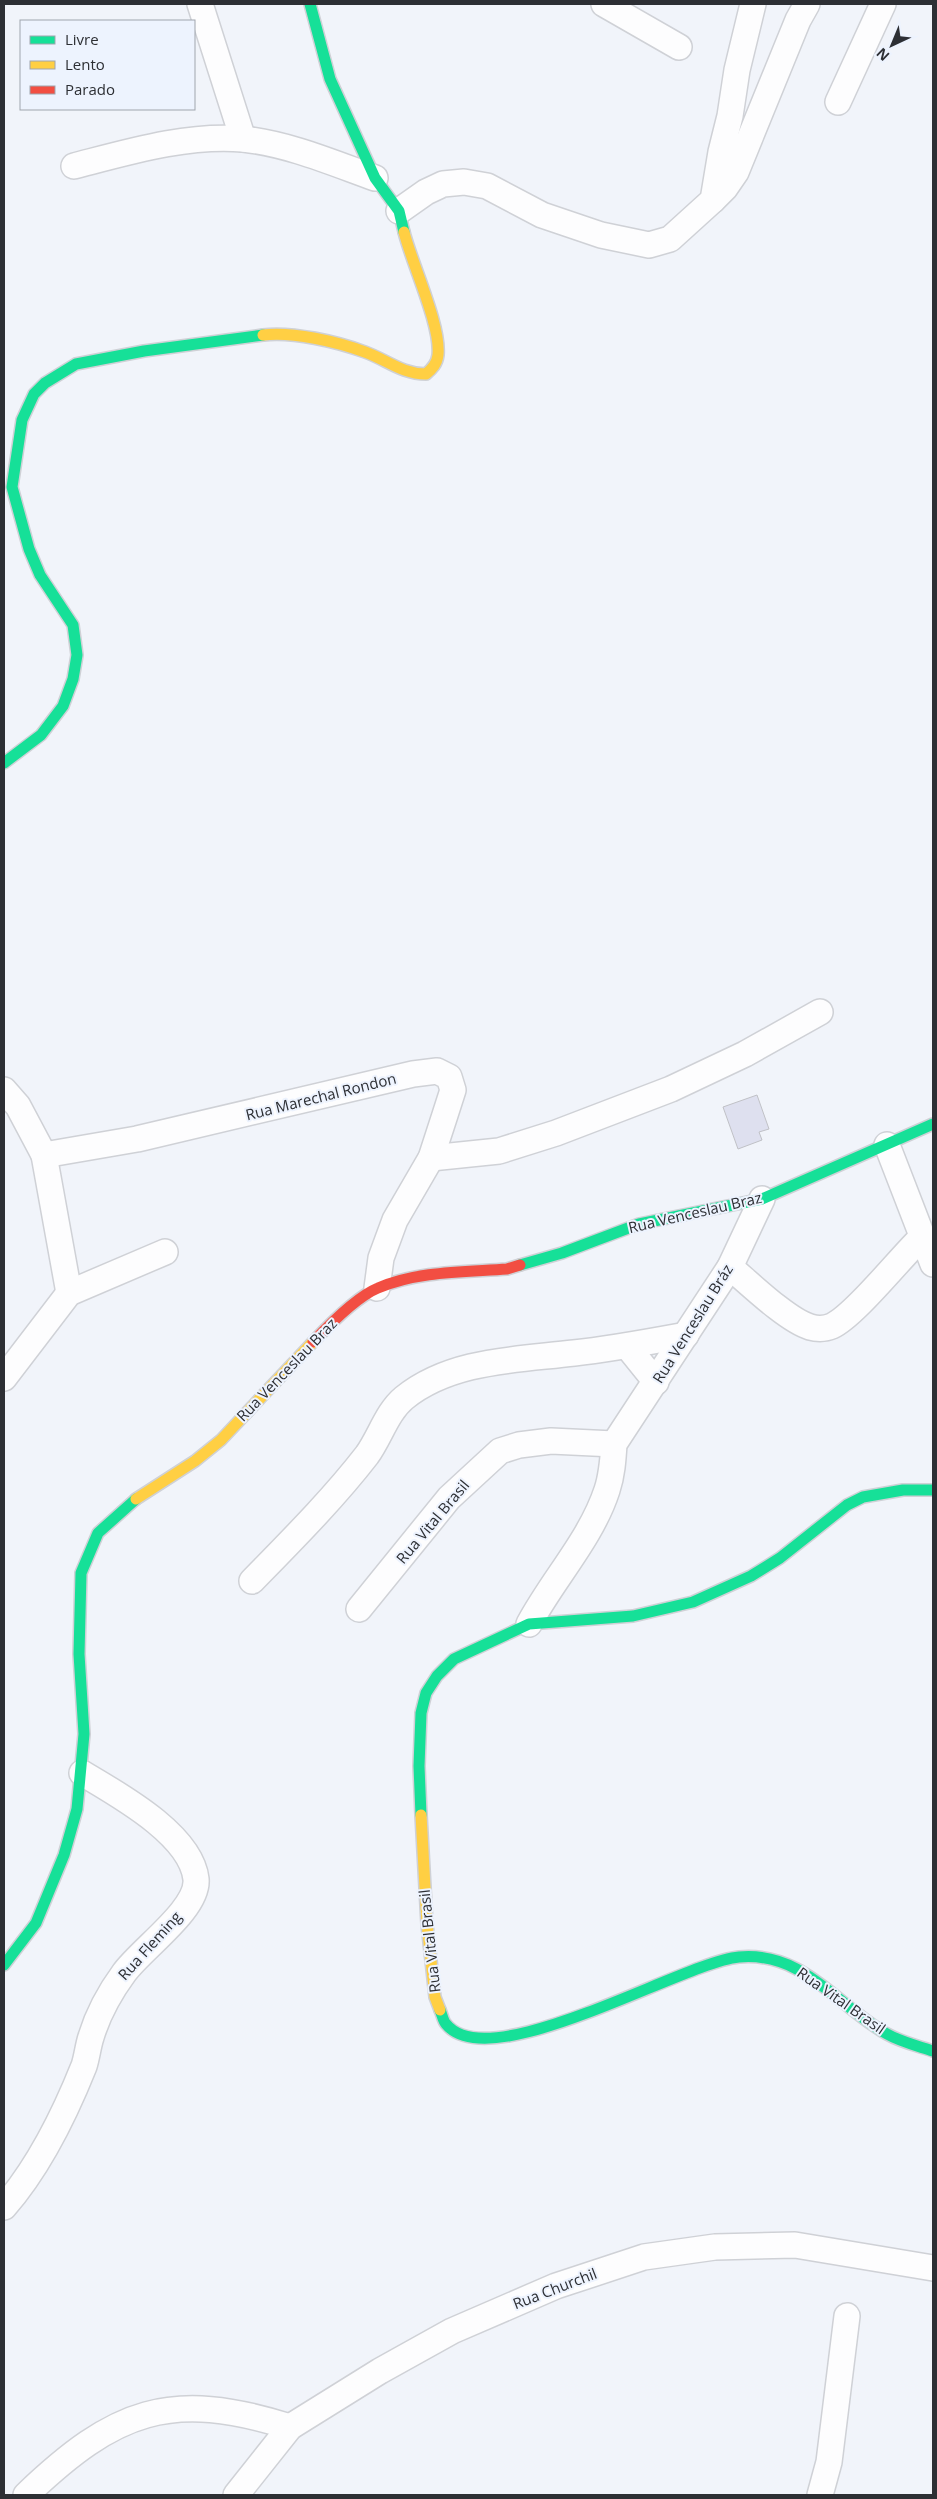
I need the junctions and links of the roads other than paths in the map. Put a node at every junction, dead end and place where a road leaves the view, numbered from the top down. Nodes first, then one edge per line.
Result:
1 (200, 4) edge
2 (310, 4) edge
3 (604, 4) edge
4 (753, 4) edge
5 (807, 4) edge
6 (883, 4) edge
7 (679, 47) dead end
8 (838, 102) dead end
9 (243, 139) junction
10 (74, 166) dead end
11 (375, 178) junction
12 (713, 200) junction
13 (399, 211) junction
14 (4, 763) edge
15 (820, 1012) dead end
16 (4, 1090) edge
17 (933, 1124) edge
18 (887, 1144) junction
19 (44, 1155) junction
20 (431, 1158) junction
21 (762, 1200) junction
22 (922, 1237) junction
23 (166, 1252) dead end
24 (933, 1264) edge
25 (730, 1267) junction
26 (377, 1288) junction
27 (69, 1293) junction
28 (686, 1335) junction
29 (627, 1346) junction
30 (4, 1378) edge
31 (656, 1382) junction
32 (614, 1444) junction
33 (933, 1490) edge
34 (252, 1581) dead end
35 (359, 1609) dead end
36 (529, 1624) junction
37 (82, 1774) junction
38 (4, 1965) edge
39 (933, 2050) edge
40 (4, 2207) edge
41 (933, 2268) edge
42 (847, 2316) dead end
43 (290, 2427) junction
44 (26, 2495) edge
45 (236, 2495) edge
46 (820, 2495) edge

1 - 9 street
2 - 11 street
3 - 7 street
4 - 12 street
5 - 12 street
6 - 8 street
9 - 10 street
9 - 11 street
11 - 13 street
12 - 13 street
13 - 14 street
15 - 20 street
16 - 19 street
17 - 18 street, Rua Venceslau Braz
18 - 21 street, Rua Venceslau Braz
18 - 22 street
19 - 20 street, Rua Marechal Rondon
19 - 27 street
20 - 26 street, Rua Marechal Rondon
21 - 25 street, Rua Venceslau Bráz
21 - 26 street, Rua Venceslau Braz
22 - 24 street
22 - 25 street
23 - 27 street
25 - 28 street, Rua Venceslau Bráz
26 - 37 street, Rua Venceslau Braz
27 - 30 street
28 - 29 street
28 - 31 street, Rua Venceslau Bráz
29 - 31 street
29 - 34 street
31 - 32 street, Rua Venceslau Bráz
32 - 35 street, Rua Vital Brasil
32 - 36 street
33 - 36 street, Rua Vital Brasil
36 - 39 street, Rua Vital Brasil
37 - 38 street, Rua Venceslau Braz
37 - 40 street, Rua Fleming
41 - 43 street, Rua Churchil
42 - 46 street
43 - 44 street
43 - 45 street, Rua Churchil

